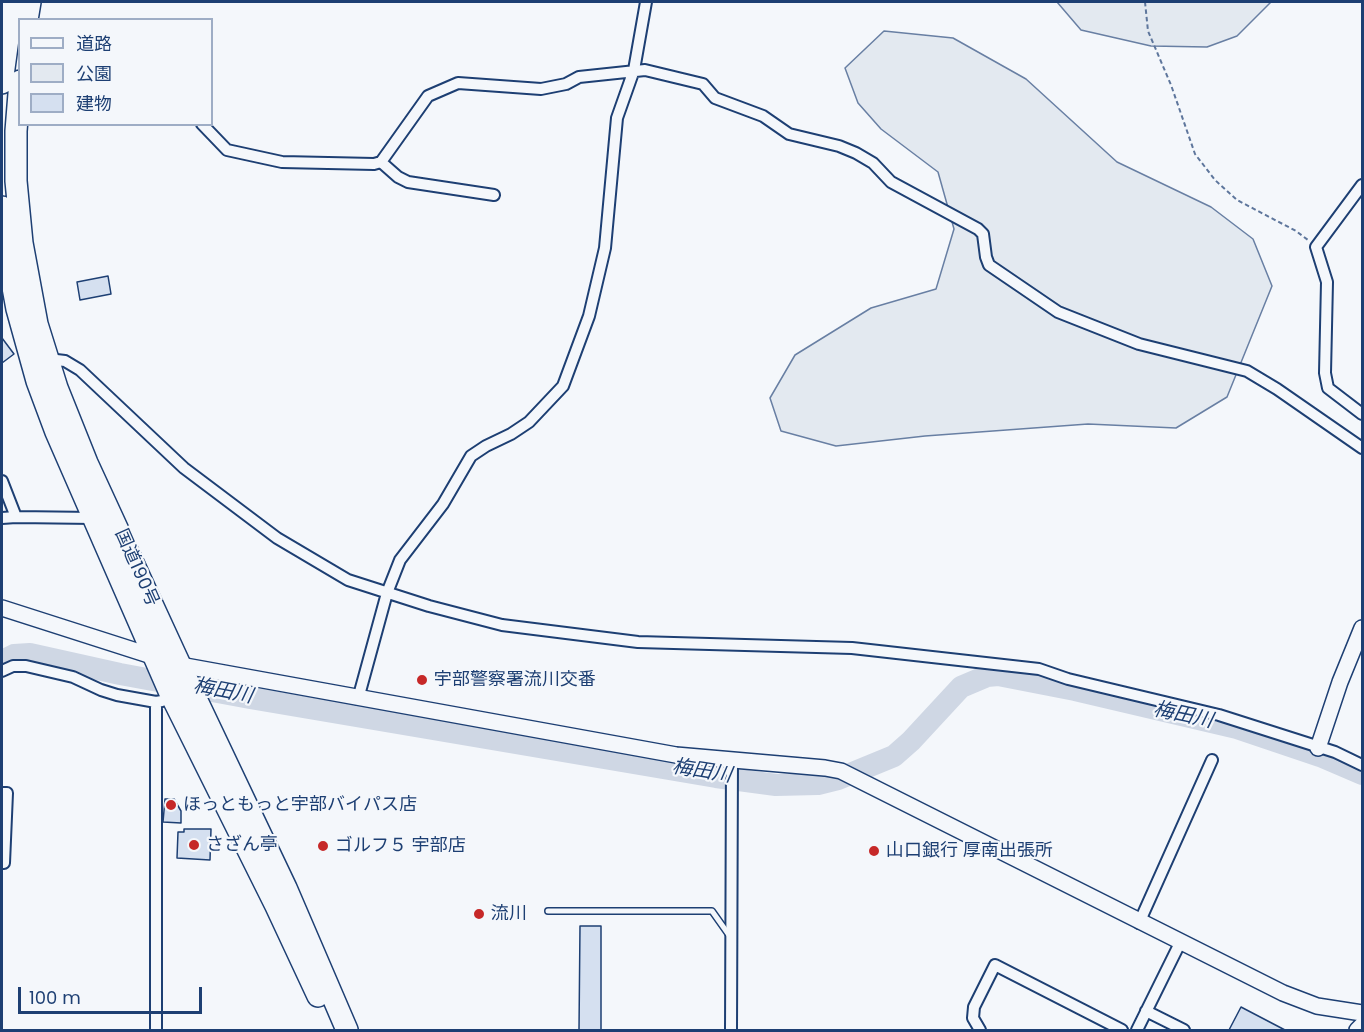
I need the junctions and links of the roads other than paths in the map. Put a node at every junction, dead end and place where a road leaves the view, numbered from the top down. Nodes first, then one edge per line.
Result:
1 (30, 2) edge
2 (646, 2) edge
3 (13, 13) edge
4 (634, 70) junction
5 (2, 83) edge
6 (18, 106) edge
7 (204, 126) edge
8 (381, 162) junction
9 (1362, 185) edge
10 (494, 195) dead end
11 (2, 207) edge
12 (14, 284) edge
13 (48, 359) junction
14 (1362, 414) edge
15 (1362, 448) edge
16 (2, 481) edge
17 (16, 517) junction
18 (2, 518) edge
19 (94, 518) junction
20 (387, 593) junction
21 (2, 608) edge
22 (1362, 628) edge
23 (169, 667) junction
24 (2, 671) edge
25 (178, 697) junction
26 (358, 699) junction
27 (1318, 748) junction
28 (732, 759) junction
29 (1212, 760) dead end
30 (1362, 765) edge
31 (2, 793) edge
32 (2, 863) edge
33 (548, 911) dead end
34 (1140, 922) junction
35 (732, 938) junction
36 (1180, 943) junction
37 (1146, 1011) junction
38 (1362, 1013) edge
39 (1362, 1025) edge
40 (156, 1030) edge
41 (334, 1030) edge
42 (347, 1030) edge
43 (731, 1030) edge
44 (980, 1030) edge
45 (1122, 1030) edge
46 (1137, 1030) edge
47 (1184, 1030) edge
48 (1357, 1030) edge

1 - 3 highway
2 - 4 street
3 - 5 highway
4 - 8 street
4 - 15 street
4 - 20 street
6 - 12 highway, 国道190号
7 - 8 street
8 - 10 street
9 - 14 street
11 - 12 highway, 国道190号
12 - 13 highway, 国道190号
12 - 19 highway, 国道190号
13 - 20 street
13 - 23 highway, 国道190号
16 - 17 street
17 - 18 street
17 - 19 street
19 - 23 highway, 国道190号
20 - 26 street
20 - 27 street
21 - 23 street
22 - 27 street
23 - 25 highway, 国道190号
23 - 26 street
24 - 25 street
25 - 40 street
25 - 41 highway, 国道190号
25 - 42 highway, 国道190号
26 - 28 street
27 - 30 street
28 - 34 street
28 - 35 street
29 - 34 street
31 - 32 street
33 - 35 lane
34 - 36 street
35 - 43 street
36 - 37 street
36 - 38 street
37 - 46 street
37 - 47 street
39 - 48 street
44 - 45 street

